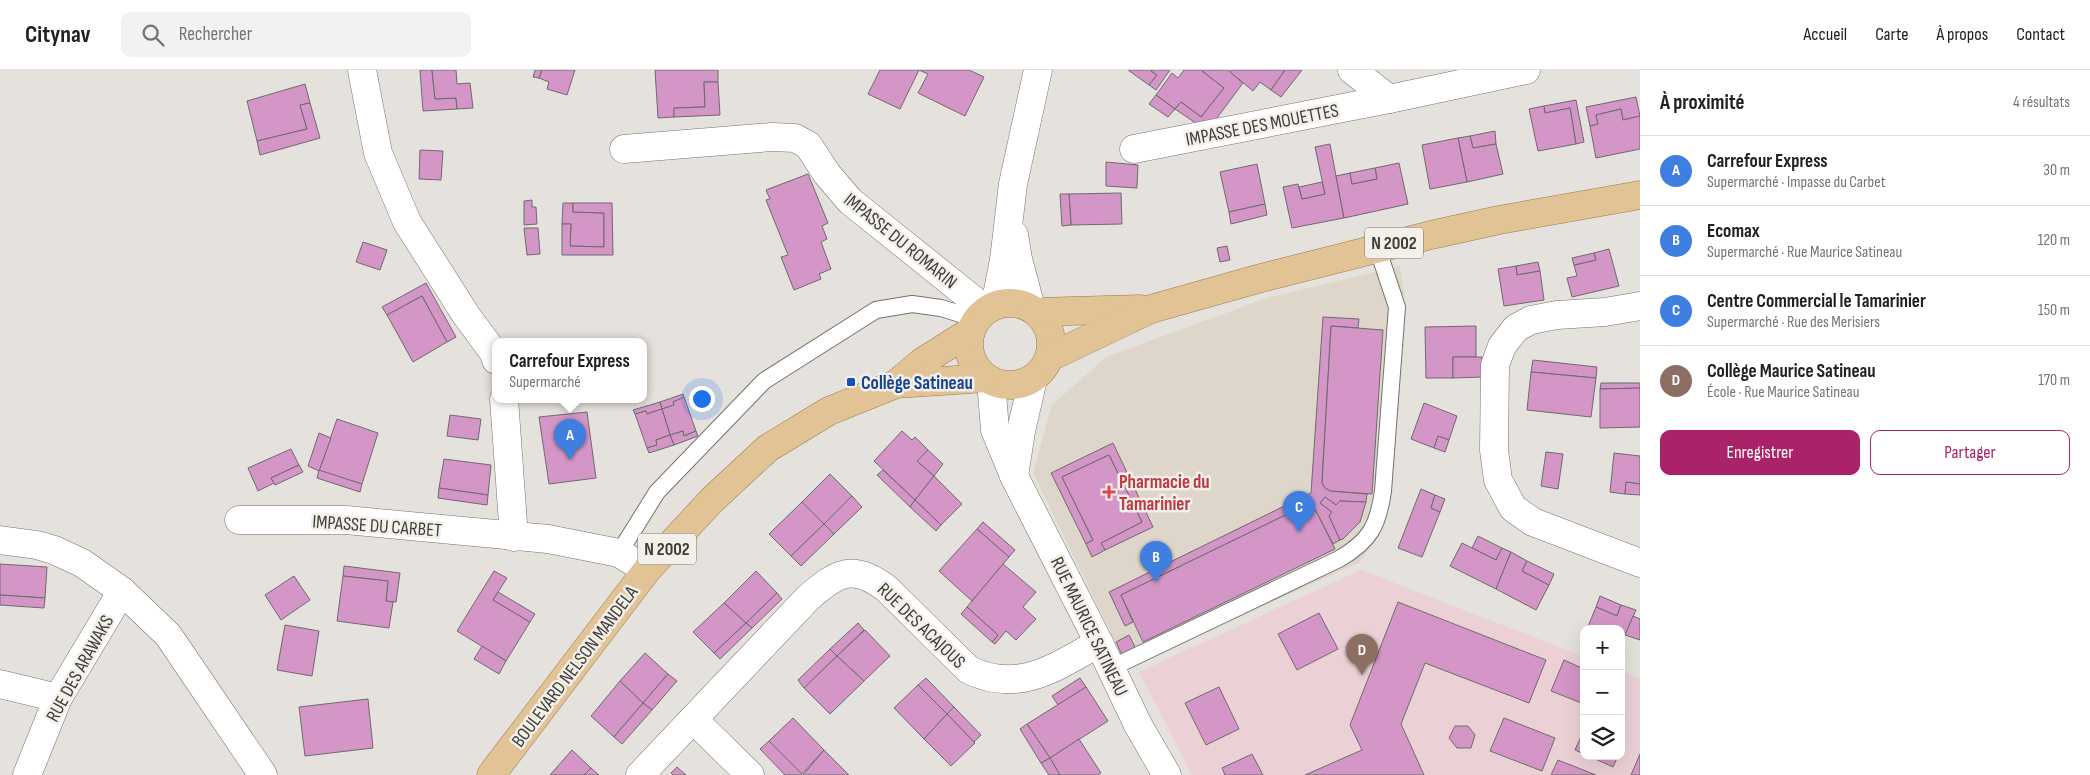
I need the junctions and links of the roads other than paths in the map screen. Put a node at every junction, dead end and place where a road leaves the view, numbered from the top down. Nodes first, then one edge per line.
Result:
1 (362, 70) edge
2 (1038, 70) edge
3 (1352, 70) edge
4 (1526, 70) edge
5 (1389, 99) junction
6 (624, 149) dead end
7 (1134, 149) dead end
8 (1640, 195) edge
9 (1011, 211) junction
10 (1377, 247) junction
11 (1640, 306) edge
12 (1152, 309) junction
13 (1033, 310) junction
14 (982, 316) junction
15 (492, 350) edge
16 (1050, 357) junction
17 (988, 379) junction
18 (1033, 379) junction
19 (896, 384) junction
20 (504, 403) edge
21 (1014, 476) junction
22 (239, 520) dead end
23 (514, 537) junction
24 (0, 540) edge
25 (619, 553) junction
26 (1640, 563) edge
27 (646, 570) junction
28 (122, 591) junction
29 (1099, 643) junction
30 (1111, 668) junction
31 (0, 684) edge
32 (58, 698) junction
33 (693, 719) junction
34 (27, 775) edge
35 (263, 775) edge
36 (491, 775) edge
37 (640, 775) edge
38 (750, 775) edge
39 (1167, 775) edge

1 - 15 street
2 - 9 street
3 - 5 street
4 - 5 street, IMPASSE DES MOUETTES
5 - 7 street, IMPASSE DES MOUETTES
6 - 14 street, IMPASSE DU ROMARIN
8 - 10 main road, N 2002
9 - 13 street
9 - 14 street
10 - 12 main road, N 2002
10 - 30 lane
11 - 26 street
12 - 13 main road, N 2002
12 - 16 main road, N 2002
13 - 14 main road
13 - 16 main road
14 - 17 main road
14 - 19 main road, BOULEVARD NELSON MANDELA / N 2002
14 - 25 lane
16 - 18 main road
17 - 18 main road
17 - 19 main road, BOULEVARD NELSON MANDELA / N 2002
17 - 21 street, RUE MAURICE SATINEAU
18 - 21 street
19 - 27 main road, BOULEVARD NELSON MANDELA / N 2002
20 - 23 street
21 - 29 street, RUE MAURICE SATINEAU
22 - 23 street, IMPASSE DU CARBET
23 - 25 street, IMPASSE DU CARBET
24 - 28 street
25 - 27 street
27 - 36 main road, BOULEVARD NELSON MANDELA / N 2002
28 - 32 street, RUE DES ARAWAKS
28 - 35 street
29 - 30 street, RUE MAURICE SATINEAU
29 - 33 street, RUE DES ACAJOUS
30 - 39 street, RUE MAURICE SATINEAU
31 - 32 street
32 - 34 street, RUE DES ARAWAKS
33 - 37 street, RUE DES ACAJOUS
33 - 38 street

